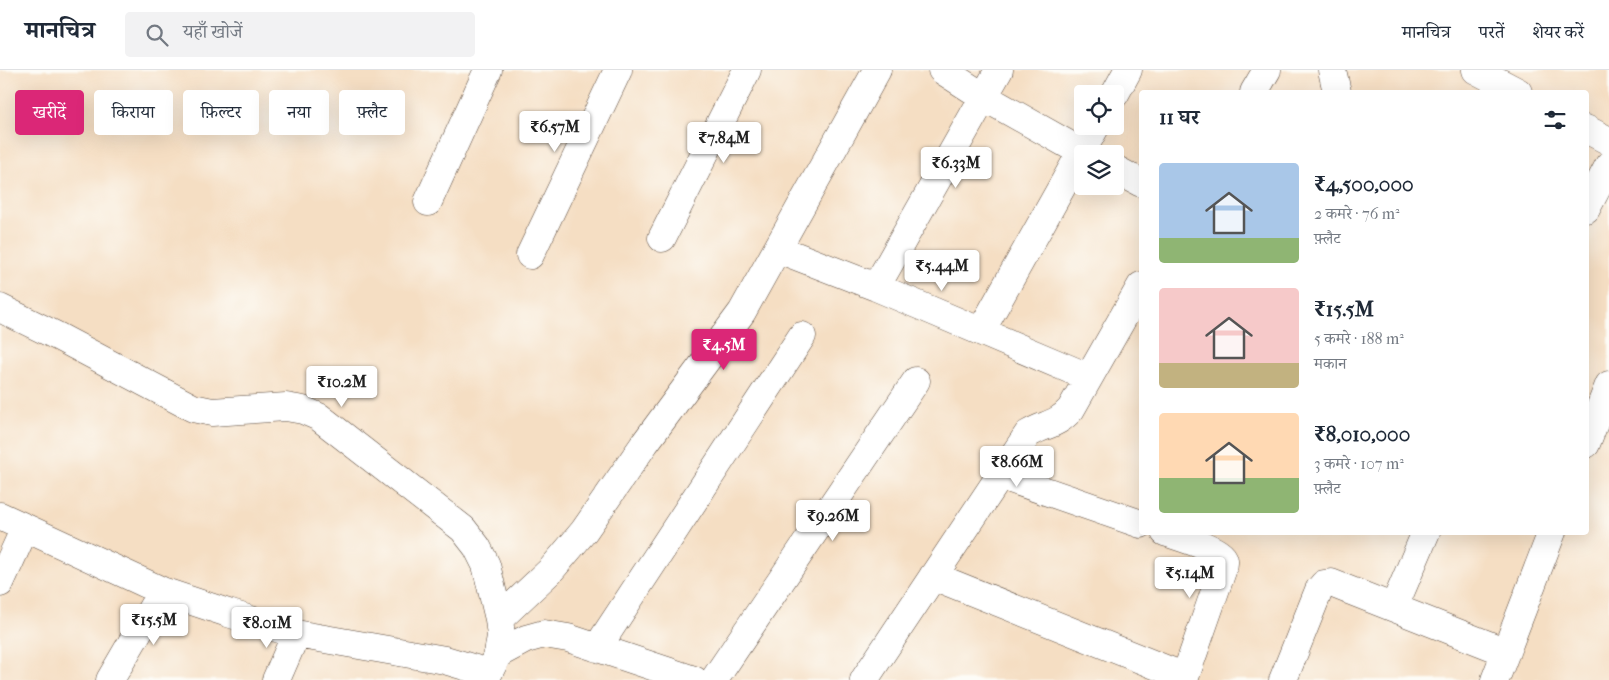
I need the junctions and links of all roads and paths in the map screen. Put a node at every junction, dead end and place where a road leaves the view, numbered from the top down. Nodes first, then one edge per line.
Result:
1 (488, 70) edge
2 (618, 70) edge
3 (747, 70) edge
4 (878, 70) edge
5 (942, 70) edge
6 (999, 70) edge
7 (1128, 70) edge
8 (1267, 70) edge
9 (1332, 70) edge
10 (1476, 70) edge
11 (1119, 85) edge
12 (1255, 90) edge
13 (1337, 90) edge
14 (1514, 90) edge
15 (984, 97) junction
16 (1589, 131) edge
17 (1609, 141) edge
18 (1074, 148) edge
19 (1609, 165) edge
20 (1074, 169) edge
21 (1124, 174) edge
22 (1139, 181) edge
23 (428, 202) dead end
24 (1589, 203) edge
25 (662, 238) dead end
26 (778, 249) junction
27 (530, 255) dead end
28 (876, 287) junction
29 (1139, 289) edge
30 (0, 308) edge
31 (981, 331) junction
32 (802, 336) dead end
33 (1088, 377) junction
34 (916, 381) dead end
35 (1609, 385) edge
36 (1589, 436) edge
37 (999, 475) junction
38 (0, 516) edge
39 (1139, 523) edge
40 (25, 528) junction
41 (1172, 535) edge
42 (1425, 535) edge
43 (1551, 535) edge
44 (933, 576) junction
45 (0, 583) edge
46 (162, 591) junction
47 (1394, 607) junction
48 (499, 619) junction
49 (296, 634) junction
50 (597, 648) junction
51 (1506, 652) junction
52 (498, 654) junction
53 (1184, 678) edge
54 (110, 680) edge
55 (276, 680) edge
56 (485, 680) edge
57 (694, 680) edge
58 (714, 680) edge
59 (866, 680) edge
60 (1283, 680) edge
61 (1495, 680) edge

1 - 23 street
2 - 27 street
3 - 25 street
4 - 26 street
5 - 15 street
6 - 15 street
7 - 11 street
8 - 12 street
9 - 13 street
10 - 14 street
15 - 18 street
15 - 28 street
16 - 17 street
19 - 24 street
20 - 31 street
21 - 22 street
26 - 28 street
26 - 48 street
28 - 31 street
29 - 33 street
30 - 48 street
31 - 33 street
32 - 50 street
33 - 37 street
34 - 58 street
35 - 36 street
37 - 39 street
37 - 44 street
38 - 40 street
40 - 45 street
40 - 46 street
41 - 53 street
42 - 47 street
43 - 51 street
44 - 53 street
44 - 59 street
46 - 49 street
46 - 54 street
47 - 51 street
47 - 60 street
48 - 52 street
49 - 55 street
49 - 56 street
50 - 52 street
50 - 57 street
51 - 61 street
52 - 56 street

